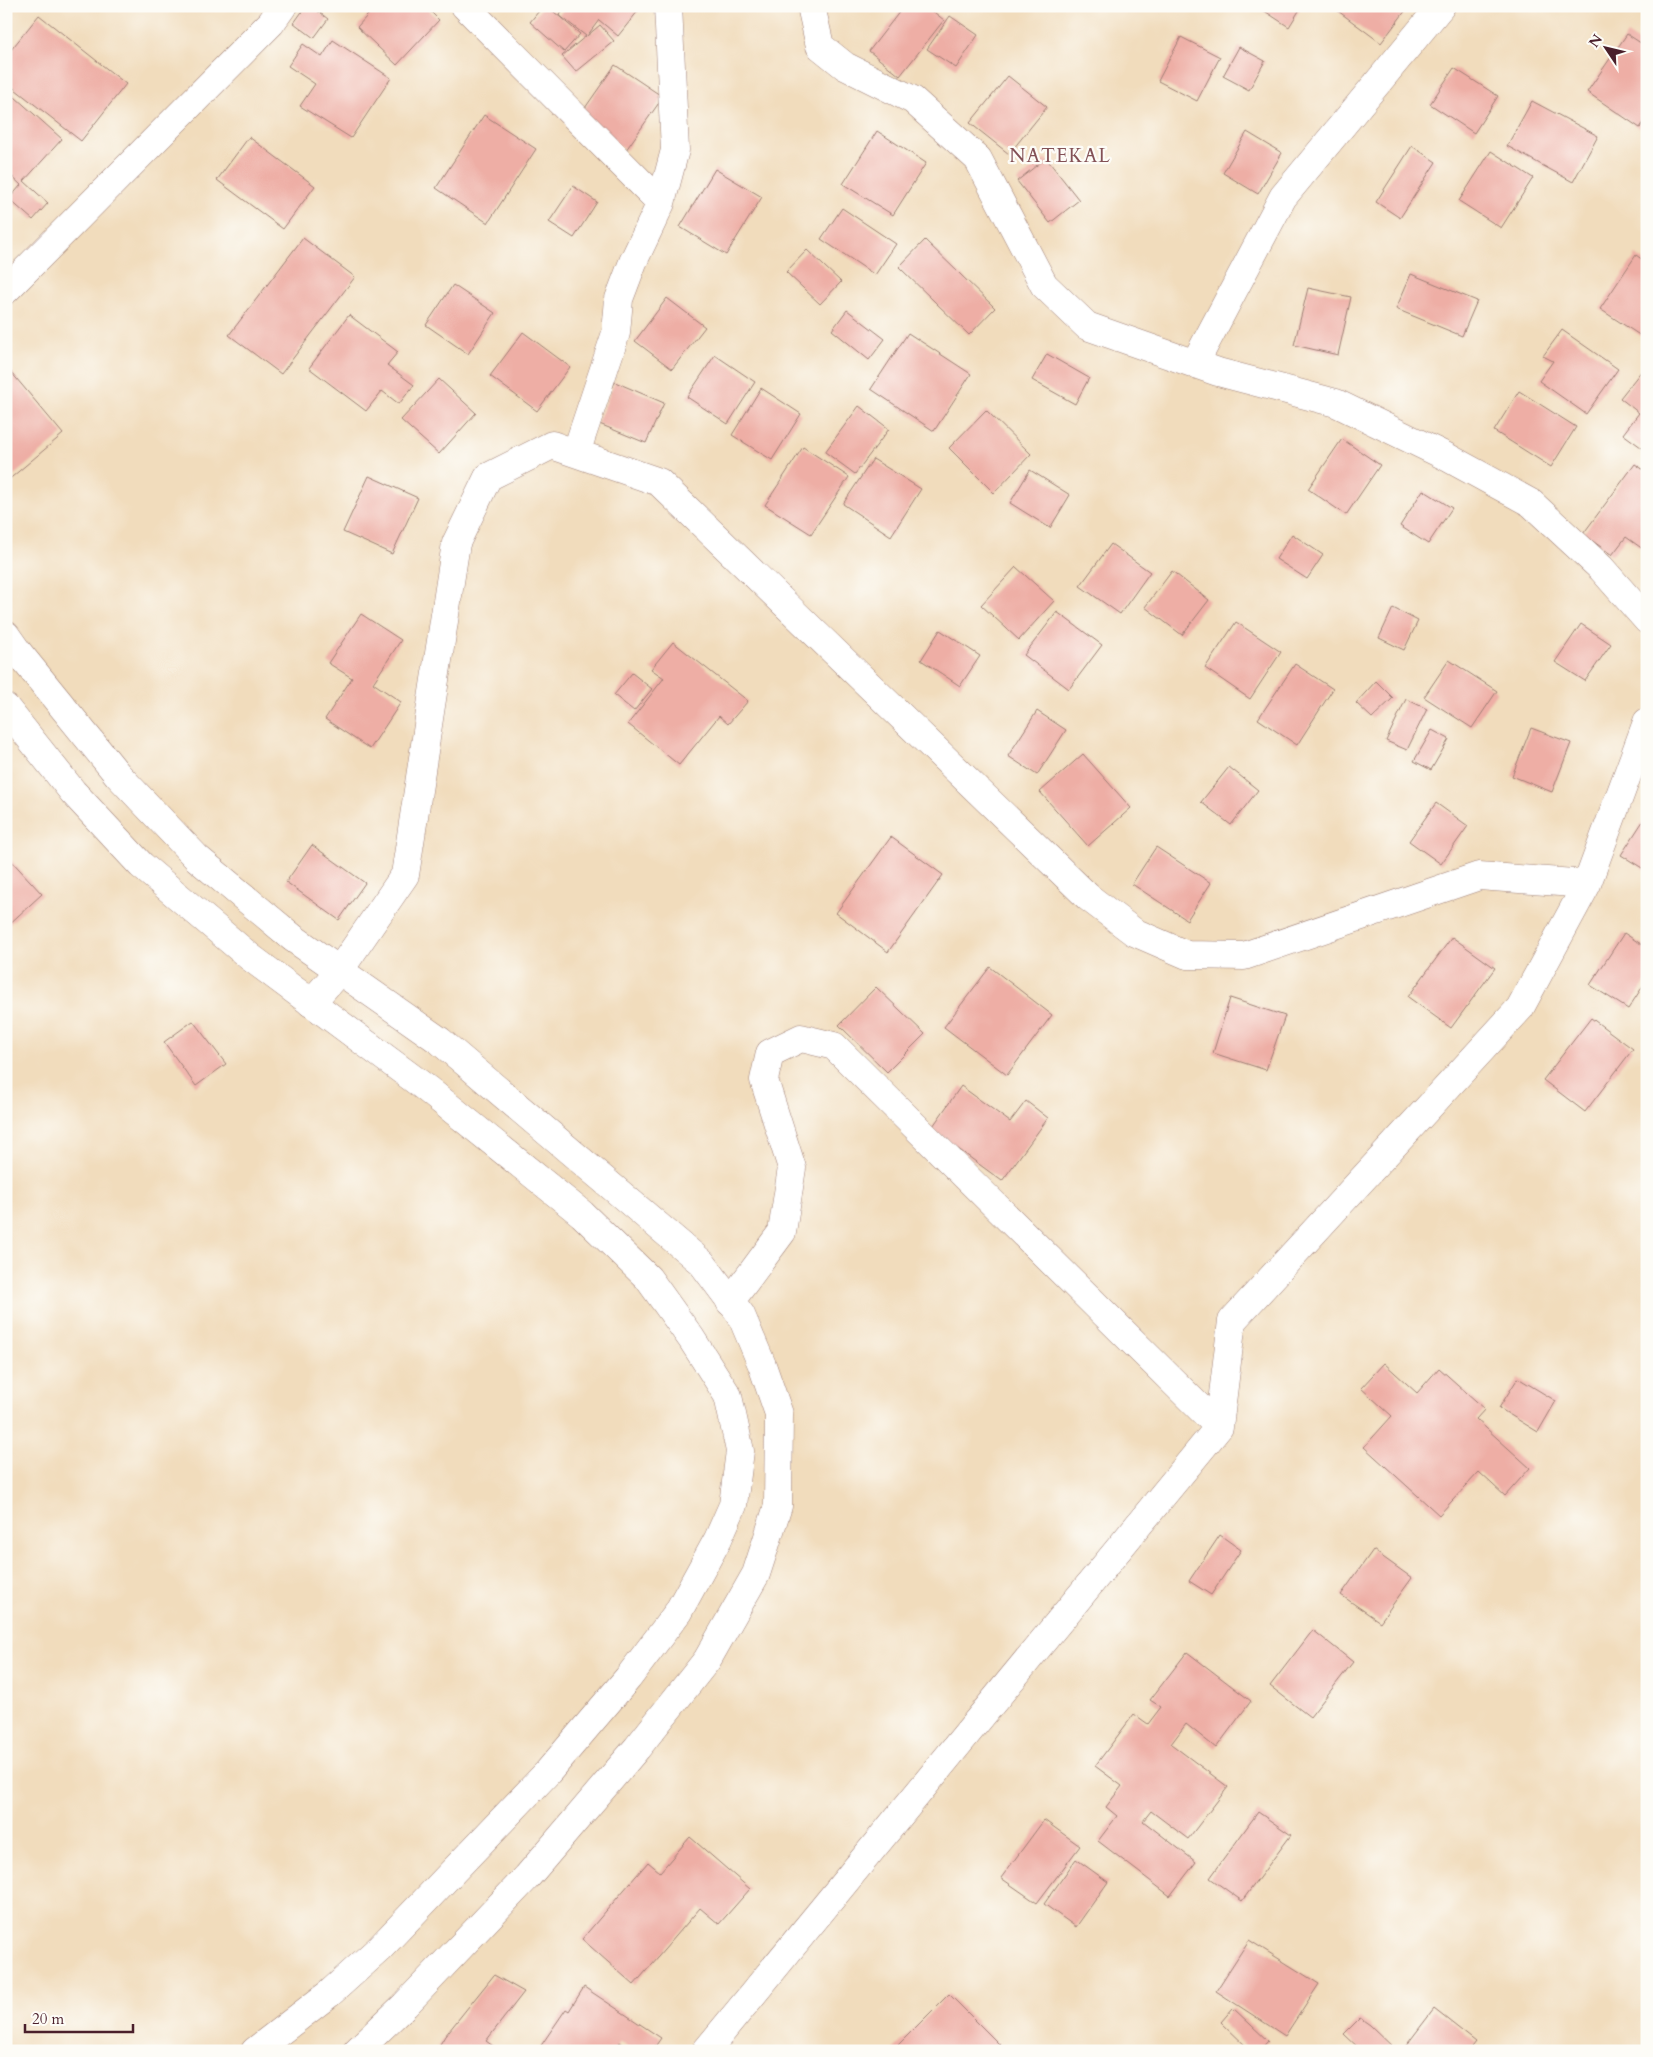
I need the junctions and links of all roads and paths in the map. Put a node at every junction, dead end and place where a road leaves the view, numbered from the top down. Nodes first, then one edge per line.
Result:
1 (283, 6) edge
2 (465, 6) edge
3 (668, 6) edge
4 (811, 6) edge
5 (1441, 6) edge
6 (661, 203) junction
7 (6, 290) edge
8 (1195, 364) junction
9 (576, 454) junction
10 (1647, 620) edge
11 (6, 635) edge
12 (6, 708) edge
13 (1647, 722) edge
14 (1587, 884) junction
15 (339, 971) junction
16 (311, 1003) junction
17 (730, 1302) junction
18 (1219, 1427) junction
19 (379, 2040) edge
20 (255, 2051) edge
21 (357, 2051) edge
22 (706, 2051) edge

1 - 7 street
2 - 6 street
3 - 6 street
4 - 8 street
5 - 8 street
6 - 9 street
8 - 10 street
9 - 14 street
9 - 15 street
11 - 15 street
12 - 16 street
13 - 14 street
14 - 18 street
15 - 16 street
15 - 17 street
16 - 20 street
17 - 18 street
17 - 19 street
18 - 22 street
19 - 21 street

